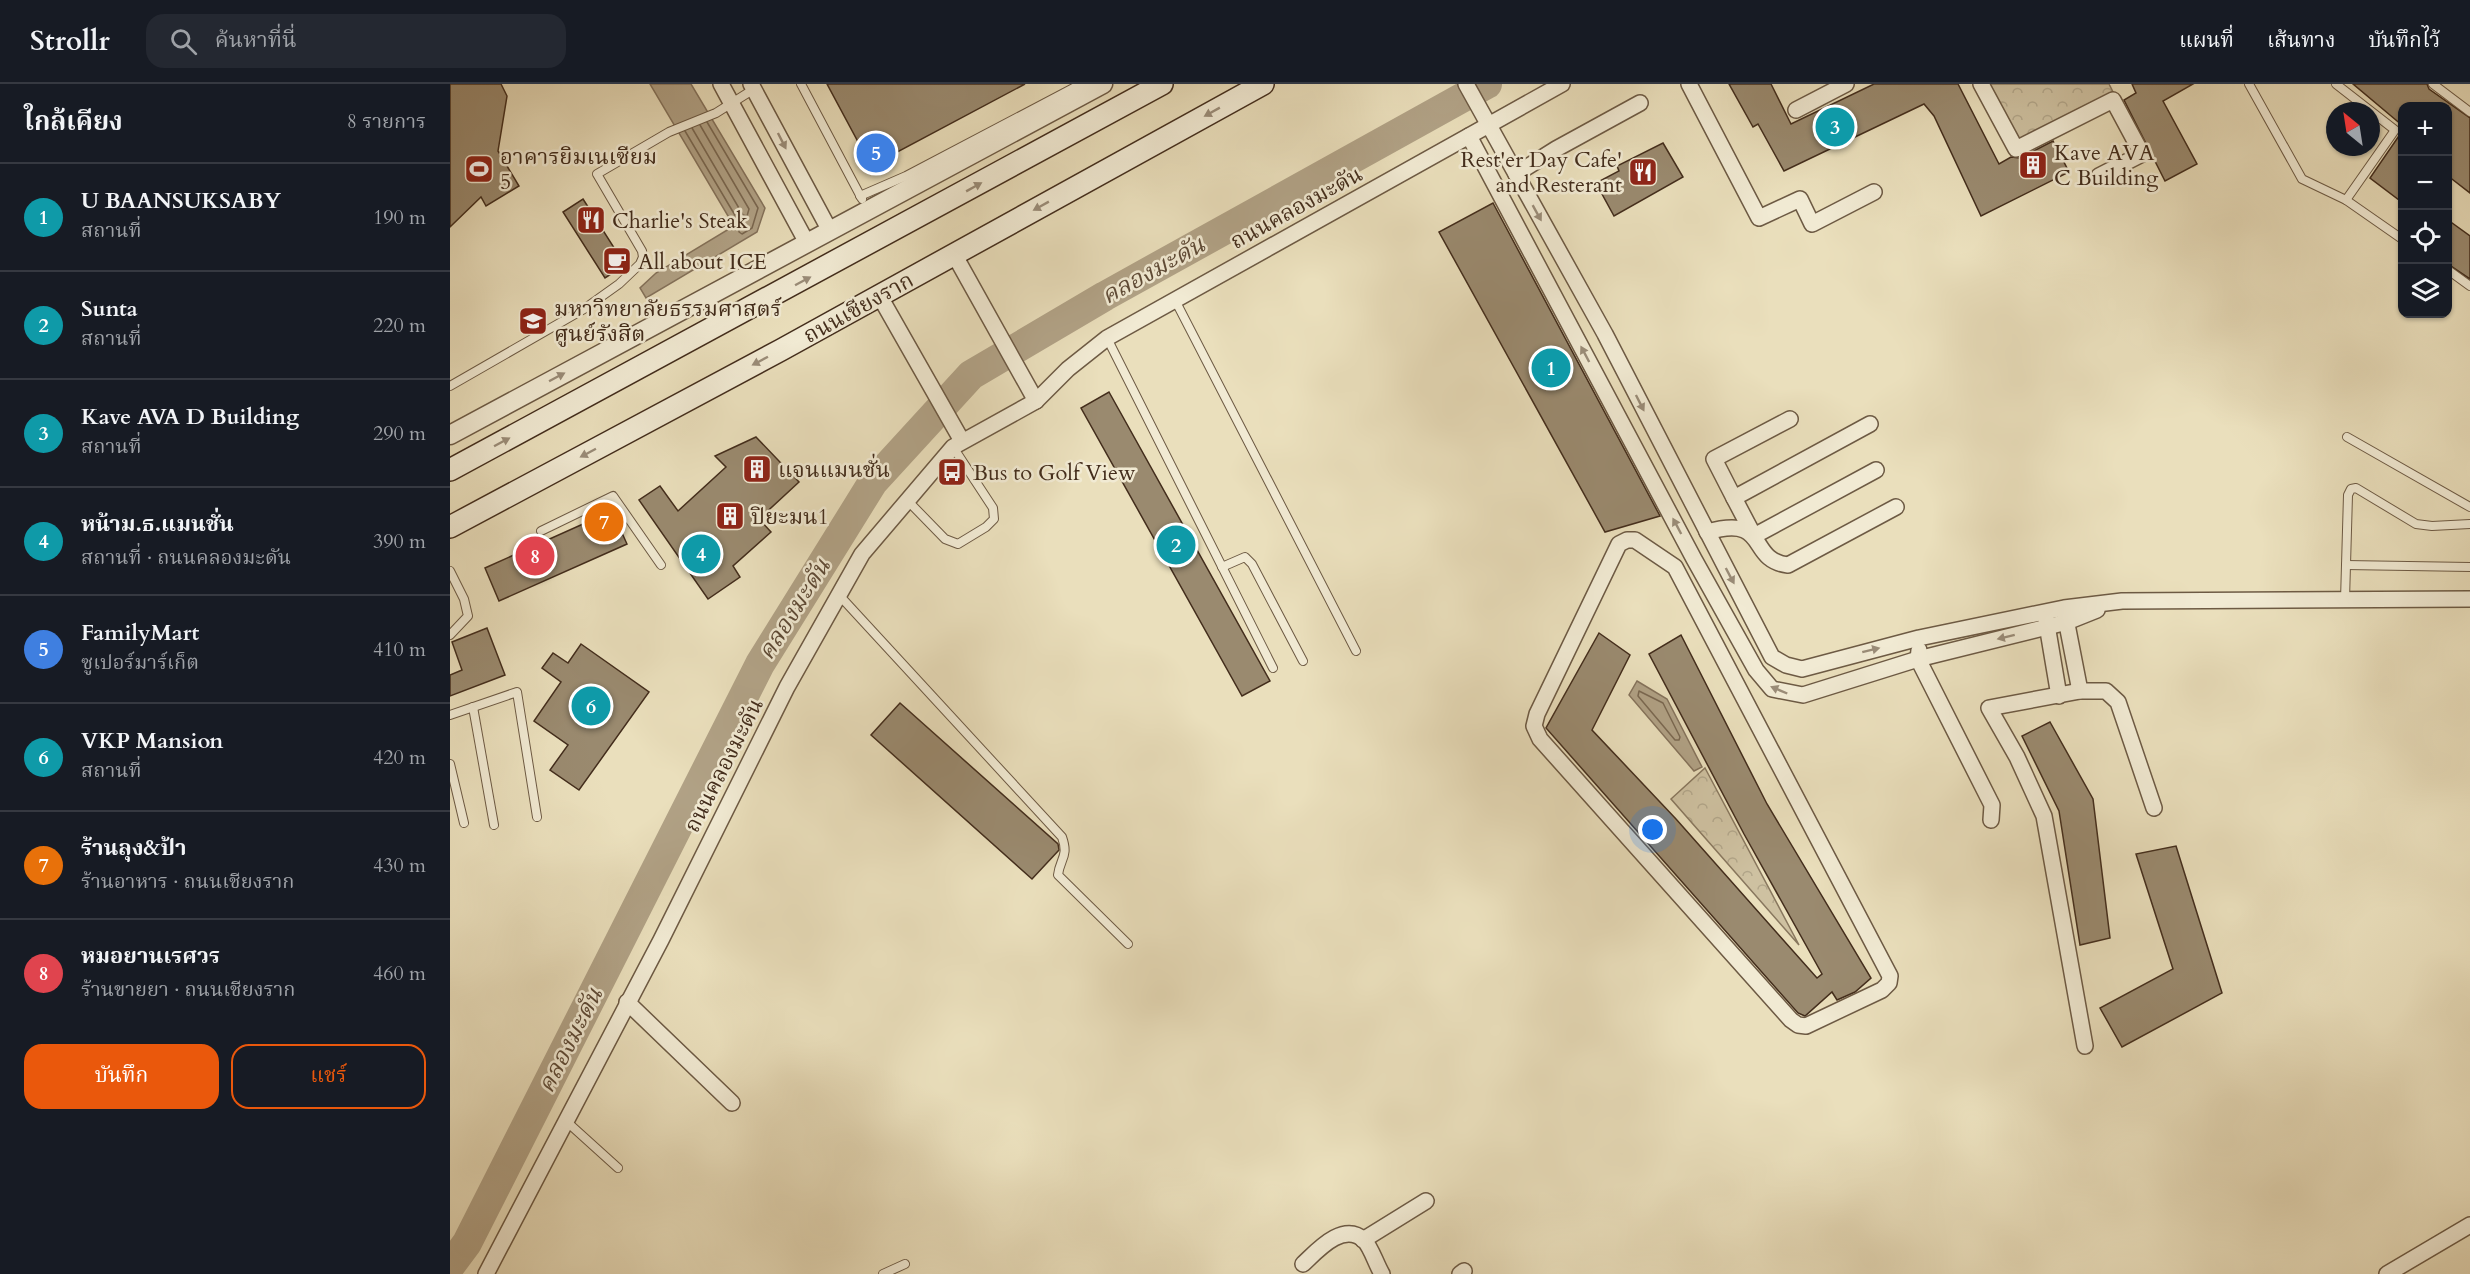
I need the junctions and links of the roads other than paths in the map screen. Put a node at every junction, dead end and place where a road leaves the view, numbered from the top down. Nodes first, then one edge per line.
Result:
1 (721, 84) edge
2 (801, 84) edge
3 (1103, 84) edge
4 (1162, 84) edge
5 (1263, 84) edge
6 (1466, 84) edge
7 (1562, 84) edge
8 (1689, 84) edge
9 (1846, 84) edge
10 (1981, 84) edge
11 (2249, 84) edge
12 (2336, 84) edge
13 (2433, 84) edge
14 (752, 87) edge
15 (1071, 90) edge
16 (731, 103) junction
17 (1640, 103) dead end
18 (1796, 110) dead end
19 (2470, 112) edge
20 (1485, 120) junction
21 (1469, 136) junction
22 (1516, 174) junction
23 (2099, 176) dead end
24 (1874, 192) dead end
25 (2346, 200) junction
26 (864, 203) junction
27 (830, 231) junction
28 (2398, 236) edge
29 (807, 243) junction
30 (954, 254) junction
31 (2452, 273) edge
32 (2470, 286) edge
33 (879, 295) junction
34 (1175, 300) junction
35 (1107, 338) junction
36 (450, 386) edge
37 (1033, 396) junction
38 (1791, 419) dead end
39 (1870, 424) dead end
40 (450, 435) edge
41 (2348, 437) dead end
42 (957, 444) junction
43 (450, 470) edge
44 (1876, 470) dead end
45 (1734, 498) junction
46 (907, 500) junction
47 (1896, 507) dead end
48 (2470, 507) edge
49 (2470, 524) edge
50 (450, 526) edge
51 (541, 531) dead end
52 (1707, 532) junction
53 (1754, 536) junction
54 (1715, 549) junction
55 (1694, 559) junction
56 (661, 565) dead end
57 (2346, 565) junction
58 (1222, 567) junction
59 (1675, 567) junction
60 (2470, 567) edge
61 (450, 571) edge
62 (839, 595) junction
63 (2470, 599) edge
64 (2345, 600) junction
65 (2066, 615) junction
66 (2046, 620) junction
67 (450, 636) edge
68 (1919, 638) junction
69 (1356, 651) dead end
70 (1772, 657) junction
71 (1918, 659) junction
72 (1303, 662) dead end
73 (1273, 668) dead end
74 (1802, 669) junction
75 (1756, 670) junction
76 (2080, 692) junction
77 (1803, 695) junction
78 (2059, 696) junction
79 (473, 707) junction
80 (450, 715) edge
81 (450, 764) edge
82 (2154, 808) dead end
83 (537, 817) dead end
84 (1991, 820) dead end
85 (464, 823) dead end
86 (494, 825) dead end
87 (1128, 944) dead end
88 (627, 1002) junction
89 (2085, 1046) dead end
90 (732, 1103) dead end
91 (566, 1121) junction
92 (618, 1168) dead end
93 (1426, 1201) dead end
94 (2470, 1225) edge
95 (1363, 1240) junction
96 (905, 1264) dead end
97 (1303, 1264) dead end
98 (486, 1274) edge
99 (883, 1274) edge
100 (1382, 1274) edge
101 (2387, 1274) edge

1 - 16 street
2 - 26 lane
3 - 15 street
43 -> 4 main road
5 -> 30 main road, ถนนเชียงราก
6 - 20 street
7 - 20 street, ถนนคลองมะดัน
8 - 24 street
9 - 18 street
10 - 23 street
11 - 25 lane
12 - 25 lane
13 - 19 lane
14 - 16 lane
14 -> 27 street
15 - 26 street
16 - 29 street
16 - 36 lane
17 - 22 street
20 - 21 street, ถนนคลองมะดัน
20 - 22 street
21 - 34 street, ถนนคลองมะดัน
55 -> 21 street
22 -> 52 street
25 - 28 lane
26 - 27 street
27 - 29 street
40 -> 29 street
30 - 33 main road, ถนนเชียงราก
30 - 37 street
31 - 32 lane
33 - 42 street
33 -> 50 main road, ถนนเชียงราก
34 - 35 street, ถนนคลองมะดัน
34 - 69 lane
35 - 37 street, ถนนคลองมะดัน
35 - 58 lane
37 - 42 street, ถนนคลองมะดัน
38 - 45 street
39 - 45 street
41 - 48 lane
42 - 46 street, ถนนคลองมะดัน
42 - 46 lane
44 - 53 street
45 - 53 street
46 - 62 street, ถนนคลองมะดัน
47 - 53 street
49 - 57 lane
51 - 56 lane
52 - 53 street
52 - 54 street
54 - 55 street
54 -> 70 street
55 - 59 street
55 - 75 street
57 - 60 lane
57 - 64 lane
58 - 72 lane
58 - 73 lane
59 - 59 street
61 - 67 lane
62 - 87 lane
62 - 88 street, ถนนคลองมะดัน
63 - 64 street
64 - 65 street
65 - 66 street
65 - 76 street
66 - 68 street
66 -> 71 street
66 - 78 street
68 - 71 street
74 -> 68 street
70 - 74 street
70 - 75 street
71 - 77 street
71 - 84 street
74 - 77 street
77 -> 75 street
76 - 78 street
76 - 82 street
78 - 89 street
79 - 80 lane
79 - 83 lane
79 - 86 lane
81 - 85 lane
88 - 90 street
88 - 91 street, ถนนคลองมะดัน
91 - 92 lane
91 - 98 street, ถนนคลองมะดัน
93 - 95 street
94 - 101 street
95 - 97 street
95 - 100 street
96 - 99 lane

